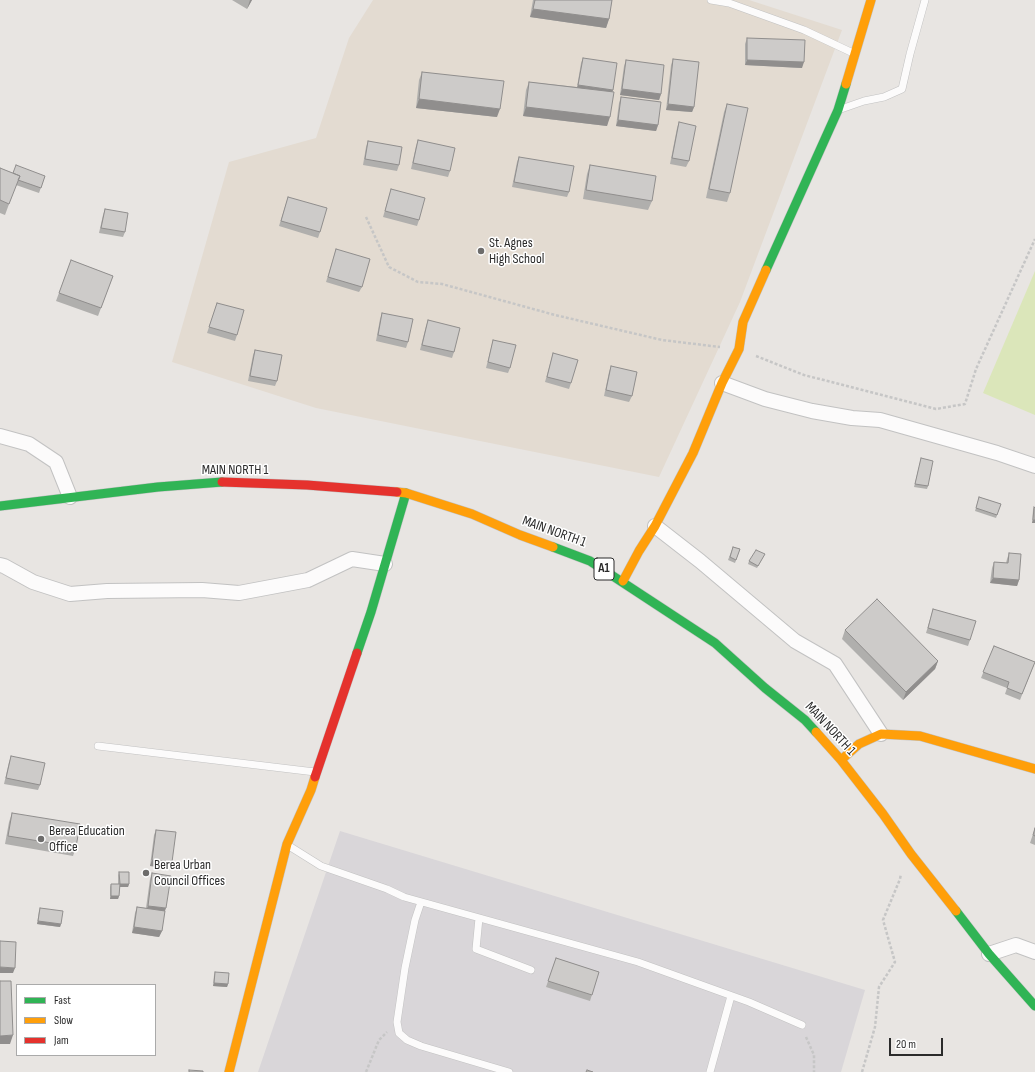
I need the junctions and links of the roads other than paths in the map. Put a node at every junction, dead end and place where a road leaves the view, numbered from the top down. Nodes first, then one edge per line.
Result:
1 (711, 0) edge
2 (871, 0) edge
3 (925, 0) edge
4 (855, 54) junction
5 (838, 110) junction
6 (722, 383) junction
7 (0, 436) edge
8 (1035, 466) edge
9 (406, 493) junction
10 (70, 497) junction
11 (0, 506) edge
12 (655, 526) junction
13 (385, 564) junction
14 (0, 565) edge
15 (623, 582) junction
16 (881, 734) junction
17 (98, 746) dead end
18 (841, 760) junction
19 (1035, 769) edge
20 (317, 772) junction
21 (287, 844) junction
22 (421, 902) junction
23 (479, 918) junction
24 (1035, 952) edge
25 (989, 954) junction
26 (531, 970) dead end
27 (732, 996) junction
28 (1035, 1006) edge
29 (802, 1025) road end
30 (229, 1072) edge
31 (509, 1072) edge
32 (710, 1072) edge

1 - 4 lane
2 - 4 street
3 - 5 lane
4 - 5 street
5 - 6 street
6 - 8 street
6 - 12 street
7 - 10 street
9 - 10 street, MAIN NORTH 1 / A1
9 - 13 street
9 - 15 street, MAIN NORTH 1 / A1
10 - 11 street, MAIN NORTH 1 / A1
12 - 15 street
12 - 16 street
13 - 14 street
13 - 20 street
15 - 18 street, MAIN NORTH 1 / A1
16 - 18 street
16 - 19 street
17 - 20 lane
18 - 25 street, MAIN NORTH 1 / A1
20 - 21 street
21 - 22 lane
21 - 30 street
22 - 23 lane
22 - 31 lane
23 - 26 lane
23 - 27 lane
24 - 25 street
25 - 28 street, MAIN NORTH 1 / A1
27 - 29 lane
27 - 32 lane

